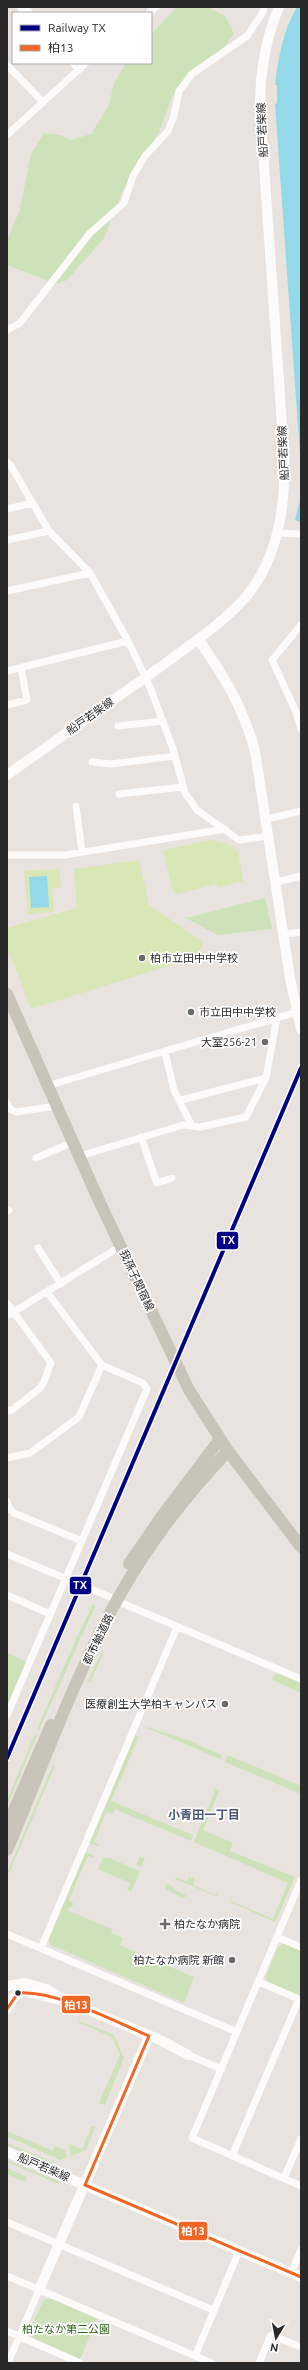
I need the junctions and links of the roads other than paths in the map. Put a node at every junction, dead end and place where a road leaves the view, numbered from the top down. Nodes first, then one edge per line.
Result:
1 (264, 7) edge
2 (279, 7) edge
3 (7, 64) edge
4 (80, 65) edge
5 (42, 101) junction
6 (7, 135) edge
7 (7, 330) edge
8 (7, 462) edge
9 (33, 503) junction
10 (7, 508) edge
11 (49, 531) junction
12 (278, 533) junction
13 (301, 534) edge
14 (7, 540) edge
15 (90, 574) junction
16 (7, 591) edge
17 (301, 626) edge
18 (198, 639) junction
19 (128, 641) junction
20 (21, 668) junction
21 (7, 671) edge
22 (146, 677) junction
23 (7, 705) edge
24 (299, 711) edge
25 (163, 721) junction
26 (118, 726) dead end
27 (301, 729) edge
28 (175, 756) junction
29 (92, 762) dead end
30 (7, 775) edge
31 (183, 787) junction
32 (119, 794) dead end
33 (76, 806) dead end
34 (301, 811) edge
35 (267, 819) junction
36 (225, 829) junction
37 (269, 836) junction
38 (82, 852) junction
39 (7, 855) edge
40 (301, 876) edge
41 (276, 882) junction
42 (301, 932) edge
43 (283, 934) junction
44 (7, 994) edge
45 (297, 1012) junction
46 (11, 1014) edge
47 (277, 1017) junction
48 (301, 1029) edge
49 (164, 1052) junction
50 (266, 1078) junction
51 (47, 1086) junction
52 (181, 1100) junction
53 (7, 1103) edge
54 (56, 1106) junction
55 (192, 1126) junction
56 (141, 1137) junction
57 (73, 1142) junction
58 (80, 1156) junction
59 (36, 1158) dead end
60 (172, 1178) dead end
61 (121, 1246) junction
62 (38, 1248) dead end
63 (61, 1284) junction
64 (47, 1292) junction
65 (7, 1303) edge
66 (10, 1314) edge
67 (102, 1365) junction
68 (7, 1412) edge
69 (220, 1439) junction
70 (228, 1451) junction
71 (7, 1458) edge
72 (7, 1501) edge
73 (82, 1541) junction
74 (301, 1547) edge
75 (7, 1554) edge
76 (66, 1579) junction
77 (7, 1595) edge
78 (113, 1599) junction
79 (50, 1614) junction
80 (177, 1627) junction
81 (301, 1679) edge
82 (7, 1715) edge
83 (7, 1826) edge
84 (7, 1850) edge
85 (301, 1880) edge
86 (298, 1893) edge
87 (7, 1934) edge
88 (278, 1937) junction
89 (301, 1947) edge
90 (41, 1948) junction
91 (259, 1982) junction
92 (7, 1986) edge
93 (300, 1999) edge
94 (67, 2001) junction
95 (8, 2003) edge
96 (237, 2032) junction
97 (149, 2036) junction
98 (188, 2054) joint
99 (222, 2069) junction
100 (301, 2139) edge
101 (7, 2152) edge
102 (232, 2156) junction
103 (284, 2178) junction
104 (86, 2185) junction
105 (301, 2186) edge
106 (7, 2222) edge
107 (60, 2244) junction
108 (301, 2250) edge
109 (239, 2251) junction
110 (291, 2273) junction
111 (7, 2276) edge
112 (301, 2277) edge
113 (39, 2290) junction
114 (214, 2310) junction
115 (7, 2331) edge
116 (20, 2337) junction
117 (301, 2347) edge
118 (195, 2356) junction
119 (75, 2362) edge
120 (8, 2363) edge
121 (212, 2363) edge
122 (259, 2363) edge

1 - 7 street
2 - 12 street, 船戸若柴線
3 - 5 street
4 - 5 street
5 - 6 street
8 - 9 street
9 - 10 street
9 - 11 street
11 - 14 street
11 - 15 street
12 - 13 street
12 - 18 street, 船戸若柴線
15 - 16 street
15 - 19 street
17 - 24 street
18 - 22 street, 船戸若柴線
18 - 35 street
19 - 20 street
19 - 22 street
20 - 21 street
20 - 23 street
22 - 25 street
22 - 30 street, 船戸若柴線
24 - 27 street
25 - 26 street
25 - 28 street
28 - 29 street
28 - 31 street
31 - 32 street
31 - 36 street
33 - 38 street
34 - 35 street
35 - 37 street
36 - 37 street
36 - 38 street
37 - 41 street
38 - 39 street
40 - 41 street
41 - 43 street
42 - 43 street
43 - 45 street
44 - 46 main road, 我孫子関宿線
45 - 47 street
45 - 48 street
46 - 51 main road, 我孫子関宿線
47 - 49 street
47 - 50 street
49 - 51 street
49 - 52 street
50 - 52 street
50 - 55 street
51 - 54 main road, 我孫子関宿線
52 - 55 street
53 - 54 street
54 - 57 main road, 我孫子関宿線
55 - 56 street
56 - 58 street
56 - 60 street
57 - 58 main road, 我孫子関宿線
57 - 59 street
58 - 61 main road, 我孫子関宿線
61 - 63 street
61 - 69 main road, 我孫子関宿線
62 - 63 street
63 - 64 street
64 - 66 street
64 - 67 street
65 - 66 street
66 - 68 street
67 - 71 street
67 - 73 street
69 - 70 main road, 我孫子関宿線
69 - 78 main road, 都市軸道路
70 - 74 main road, 我孫子関宿線
70 - 78 main road, 都市軸道路
72 - 73 street
73 - 76 street
75 - 76 street
76 - 78 street
76 - 79 street
77 - 79 street
78 - 80 street
78 - 83 main road, 都市軸道路
78 - 84 main road, 都市軸道路
79 - 82 street
80 - 81 street
80 - 90 street
85 - 86 street
86 - 88 street
87 - 90 street
88 - 89 street
88 - 91 street
90 - 96 street
91 - 93 street
91 - 96 street
92 - 94 street
93 - 102 street
94 - 95 street
94 - 97 street
96 - 99 street
97 - 98 street
97 - 104 street
98 - 99 street
99 - 102 street
100 - 103 street
101 - 104 street, 船戸若柴線
102 - 103 street
103 - 105 street
104 - 107 street
104 - 109 street, 船戸若柴線
106 - 107 street
107 - 113 street
107 - 114 street
108 - 110 street
109 - 110 street, 船戸若柴線
109 - 114 street
110 - 112 street, 船戸若柴線
111 - 113 street
113 - 116 street
113 - 118 street
114 - 118 street
115 - 116 street
116 - 119 street
116 - 120 street
117 - 122 street
118 - 121 street

